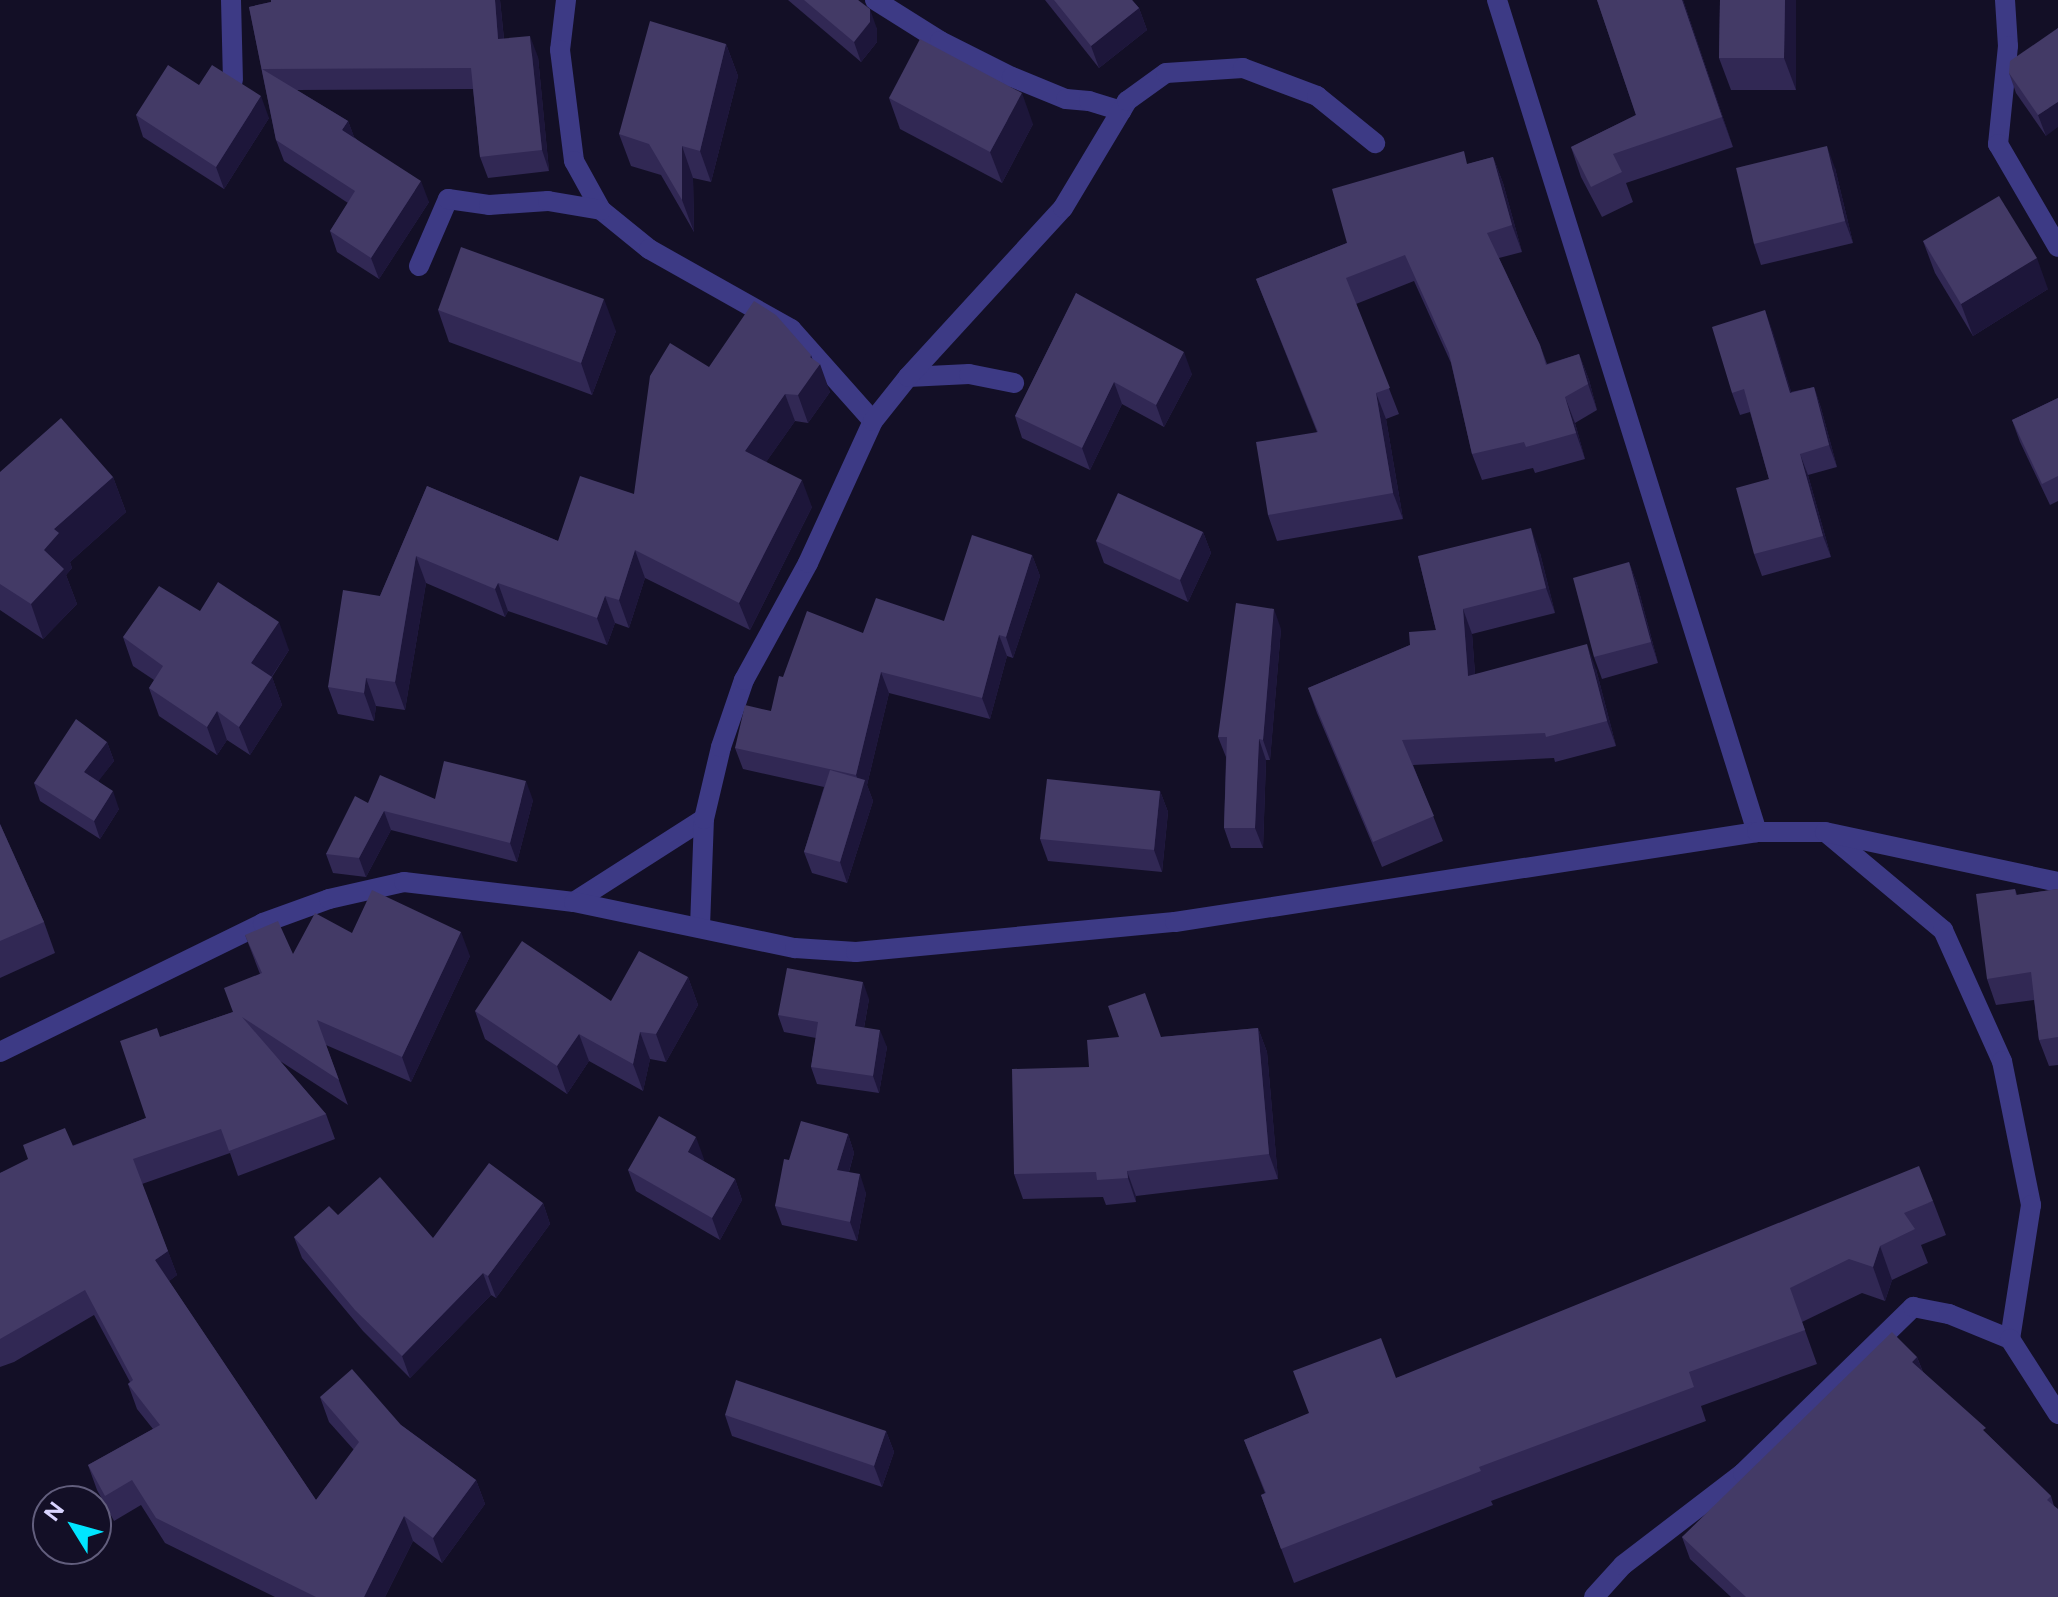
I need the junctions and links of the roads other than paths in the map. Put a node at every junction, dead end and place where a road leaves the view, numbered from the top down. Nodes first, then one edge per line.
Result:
1 (231, 0) edge
2 (566, 0) edge
3 (875, 0) edge
4 (1497, 0) edge
5 (2005, 0) edge
6 (233, 80) edge
7 (1122, 111) junction
8 (1375, 143) dead end
9 (601, 210) junction
10 (2058, 247) edge
11 (419, 266) dead end
12 (908, 377) junction
13 (1014, 383) dead end
14 (873, 421) junction
15 (704, 819) junction
16 (1757, 832) junction
17 (1825, 832) junction
18 (2058, 882) edge
19 (574, 902) junction
20 (700, 927) junction
21 (0, 1052) edge
22 (2010, 1339) junction
23 (2058, 1414) edge
24 (1594, 1597) edge

1 - 6 street
2 - 9 street
3 - 7 street
4 - 16 street
5 - 10 street
7 - 8 street
7 - 12 street
9 - 11 street
9 - 14 street
12 - 13 street
12 - 14 street
14 - 15 street
15 - 19 street
15 - 20 street
16 - 17 street
16 - 20 street
17 - 18 street
17 - 22 street
19 - 20 street
19 - 21 street
22 - 23 street
22 - 24 street

